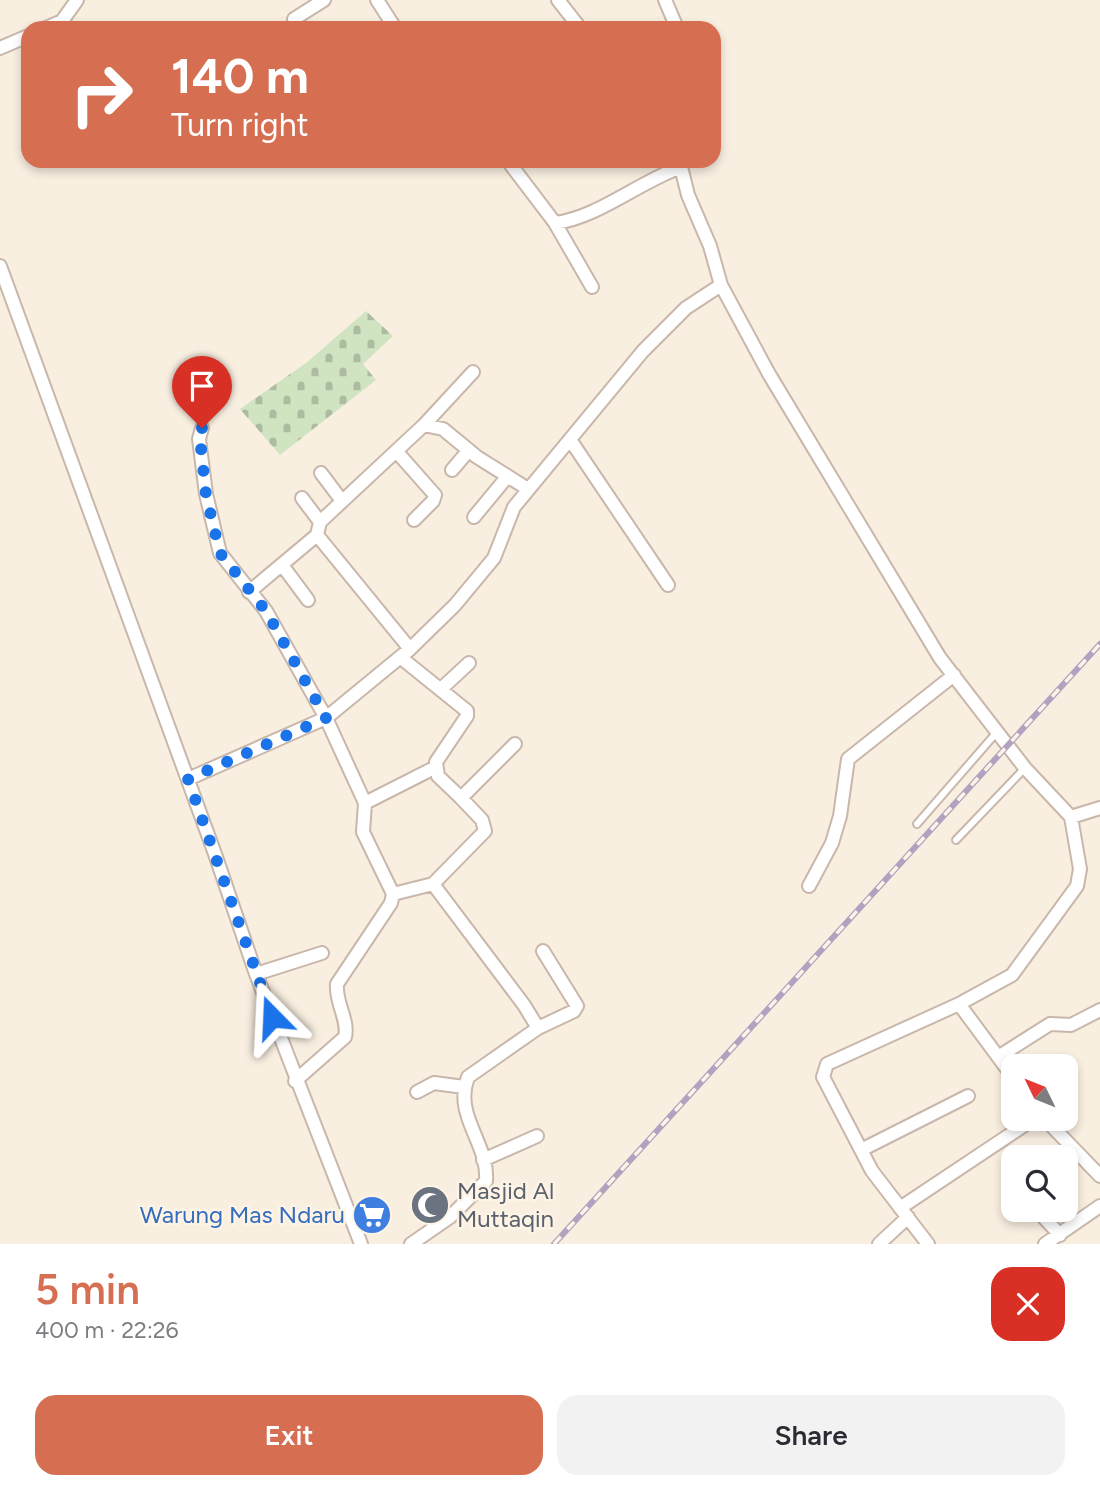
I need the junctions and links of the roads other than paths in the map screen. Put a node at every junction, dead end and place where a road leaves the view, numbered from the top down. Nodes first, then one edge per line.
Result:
1 (78, 0) edge
2 (297, 0) edge
3 (324, 0) edge
4 (377, 0) edge
5 (558, 0) edge
6 (666, 0) edge
7 (306, 12) junction
8 (294, 19) dead end
9 (62, 21) edge
10 (390, 21) edge
11 (571, 21) edge
12 (674, 21) edge
13 (21, 39) edge
14 (0, 48) edge
15 (513, 168) edge
16 (674, 168) edge
17 (683, 168) edge
18 (555, 223) junction
19 (0, 266) edge
20 (721, 285) junction
21 (592, 287) dead end
22 (473, 372) dead end
23 (424, 425) junction
24 (202, 428) dead end
25 (570, 441) junction
26 (469, 450) junction
27 (397, 452) junction
28 (452, 470) dead end
29 (321, 473) dead end
30 (506, 477) junction
31 (528, 489) junction
32 (302, 498) dead end
33 (342, 501) junction
34 (474, 517) dead end
35 (414, 520) dead end
36 (318, 528) junction
37 (282, 565) junction
38 (668, 585) dead end
39 (249, 592) junction
40 (308, 600) dead end
41 (405, 653) junction
42 (469, 663) dead end
43 (954, 675) junction
44 (441, 689) junction
45 (326, 718) junction
46 (996, 732) junction
47 (515, 744) dead end
48 (436, 767) junction
49 (1025, 768) junction
50 (188, 779) junction
51 (461, 799) junction
52 (365, 803) junction
53 (1100, 808) edge
54 (1071, 817) junction
55 (918, 824) dead end
56 (956, 840) dead end
57 (433, 884) junction
58 (809, 886) dead end
59 (393, 894) junction
60 (543, 951) dead end
61 (322, 953) dead end
62 (256, 974) junction
63 (959, 1004) junction
64 (1100, 1010) edge
65 (538, 1028) junction
66 (998, 1057) junction
67 (1001, 1061) edge
68 (295, 1081) junction
69 (464, 1087) junction
70 (417, 1091) dead end
71 (968, 1096) dead end
72 (1017, 1131) edge
73 (1057, 1131) edge
74 (537, 1136) dead end
75 (861, 1150) junction
76 (483, 1160) junction
77 (1100, 1176) edge
78 (1100, 1206) edge
79 (904, 1212) junction
80 (1048, 1222) edge
81 (1060, 1236) junction
82 (361, 1244) edge
83 (411, 1244) edge
84 (879, 1244) edge
85 (928, 1244) edge
86 (1045, 1244) edge

1 - 9 street
2 - 7 street
3 - 7 street
4 - 10 street
5 - 11 street
6 - 12 street
7 - 8 street
13 - 14 street
15 - 18 street
16 - 18 street
17 - 20 street
18 - 21 street
19 - 50 street
20 - 25 street
20 - 43 street
22 - 23 street
23 - 26 street
23 - 27 street
24 - 39 street
25 - 31 street
25 - 38 street
26 - 28 street
26 - 30 street
27 - 33 street
27 - 35 street
29 - 33 street
30 - 31 street
30 - 34 street
31 - 41 street
32 - 36 street
33 - 36 street
36 - 37 street
36 - 41 street
37 - 39 street
37 - 40 street
39 - 45 street
41 - 44 street
41 - 45 street
42 - 44 street
43 - 46 street
43 - 58 street
44 - 48 street
45 - 50 street
45 - 52 street
46 - 49 street
46 - 55 lane
47 - 51 street
48 - 51 street
48 - 52 street
49 - 54 street
49 - 56 lane
50 - 62 street
51 - 57 street
52 - 59 street
53 - 54 street
54 - 63 street
57 - 59 street
57 - 65 street
59 - 68 street
60 - 65 street
61 - 62 street
62 - 68 street
63 - 66 street
63 - 75 street
64 - 66 street
65 - 69 street
66 - 67 street
68 - 82 street
69 - 70 street
69 - 76 street
71 - 75 street
72 - 79 street
73 - 77 street
74 - 76 street
75 - 79 street
76 - 83 street
78 - 81 street
79 - 84 street
79 - 85 street
80 - 81 street
81 - 86 street

